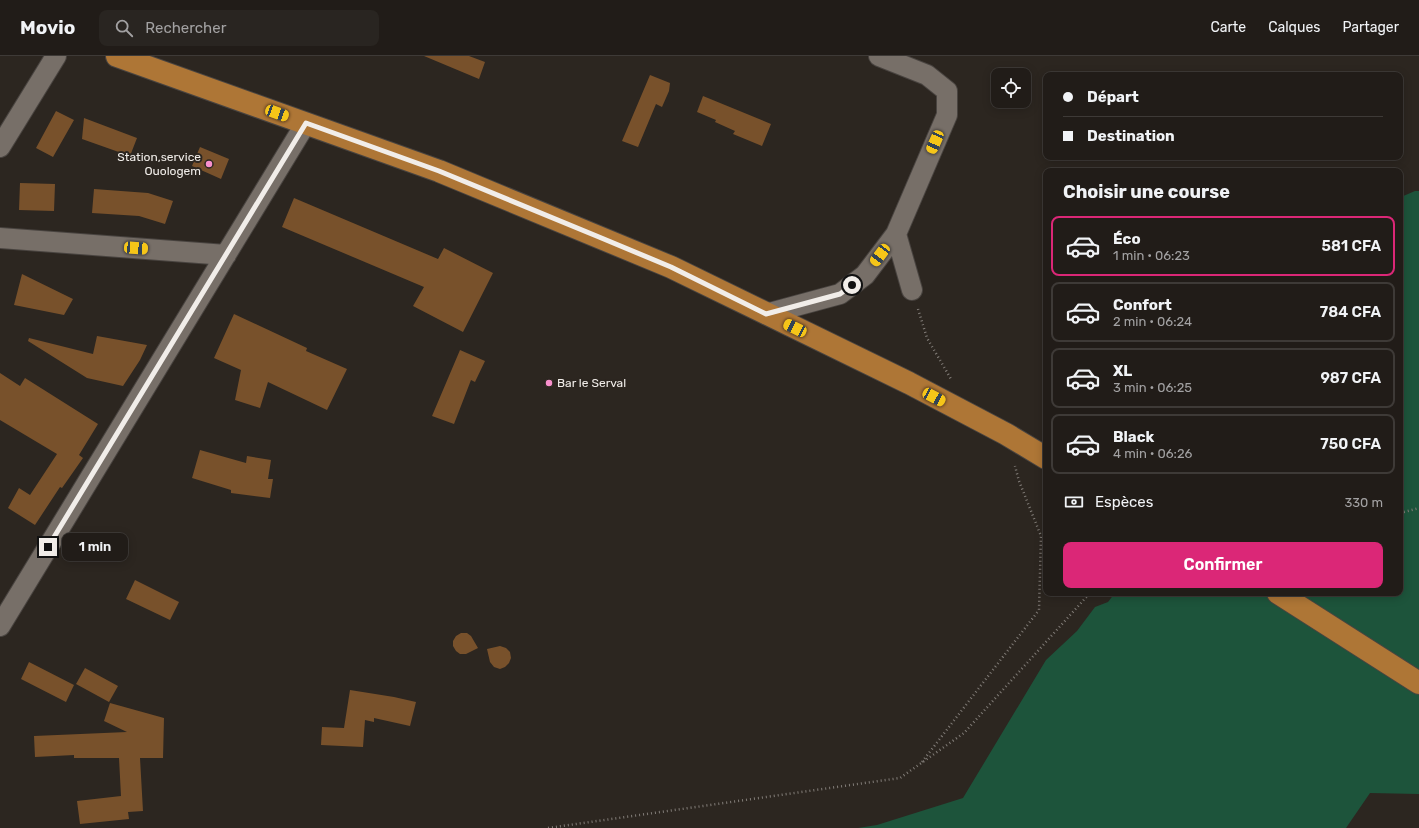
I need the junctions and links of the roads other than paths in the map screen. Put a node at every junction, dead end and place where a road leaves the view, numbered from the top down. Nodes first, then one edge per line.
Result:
1 (56, 56) edge
2 (117, 56) edge
3 (879, 56) edge
4 (306, 123) junction
5 (0, 147) edge
6 (896, 234) junction
7 (0, 238) edge
8 (226, 255) junction
9 (912, 290) road end
10 (766, 314) junction
11 (1043, 456) edge
12 (1283, 596) edge
13 (0, 626) edge
14 (1419, 684) edge

1 - 5 street
2 - 4 main road
3 - 6 street
4 - 8 street
4 - 10 main road
6 - 9 street
6 - 10 street
7 - 8 street
8 - 13 street
10 - 11 main road
12 - 14 main road

